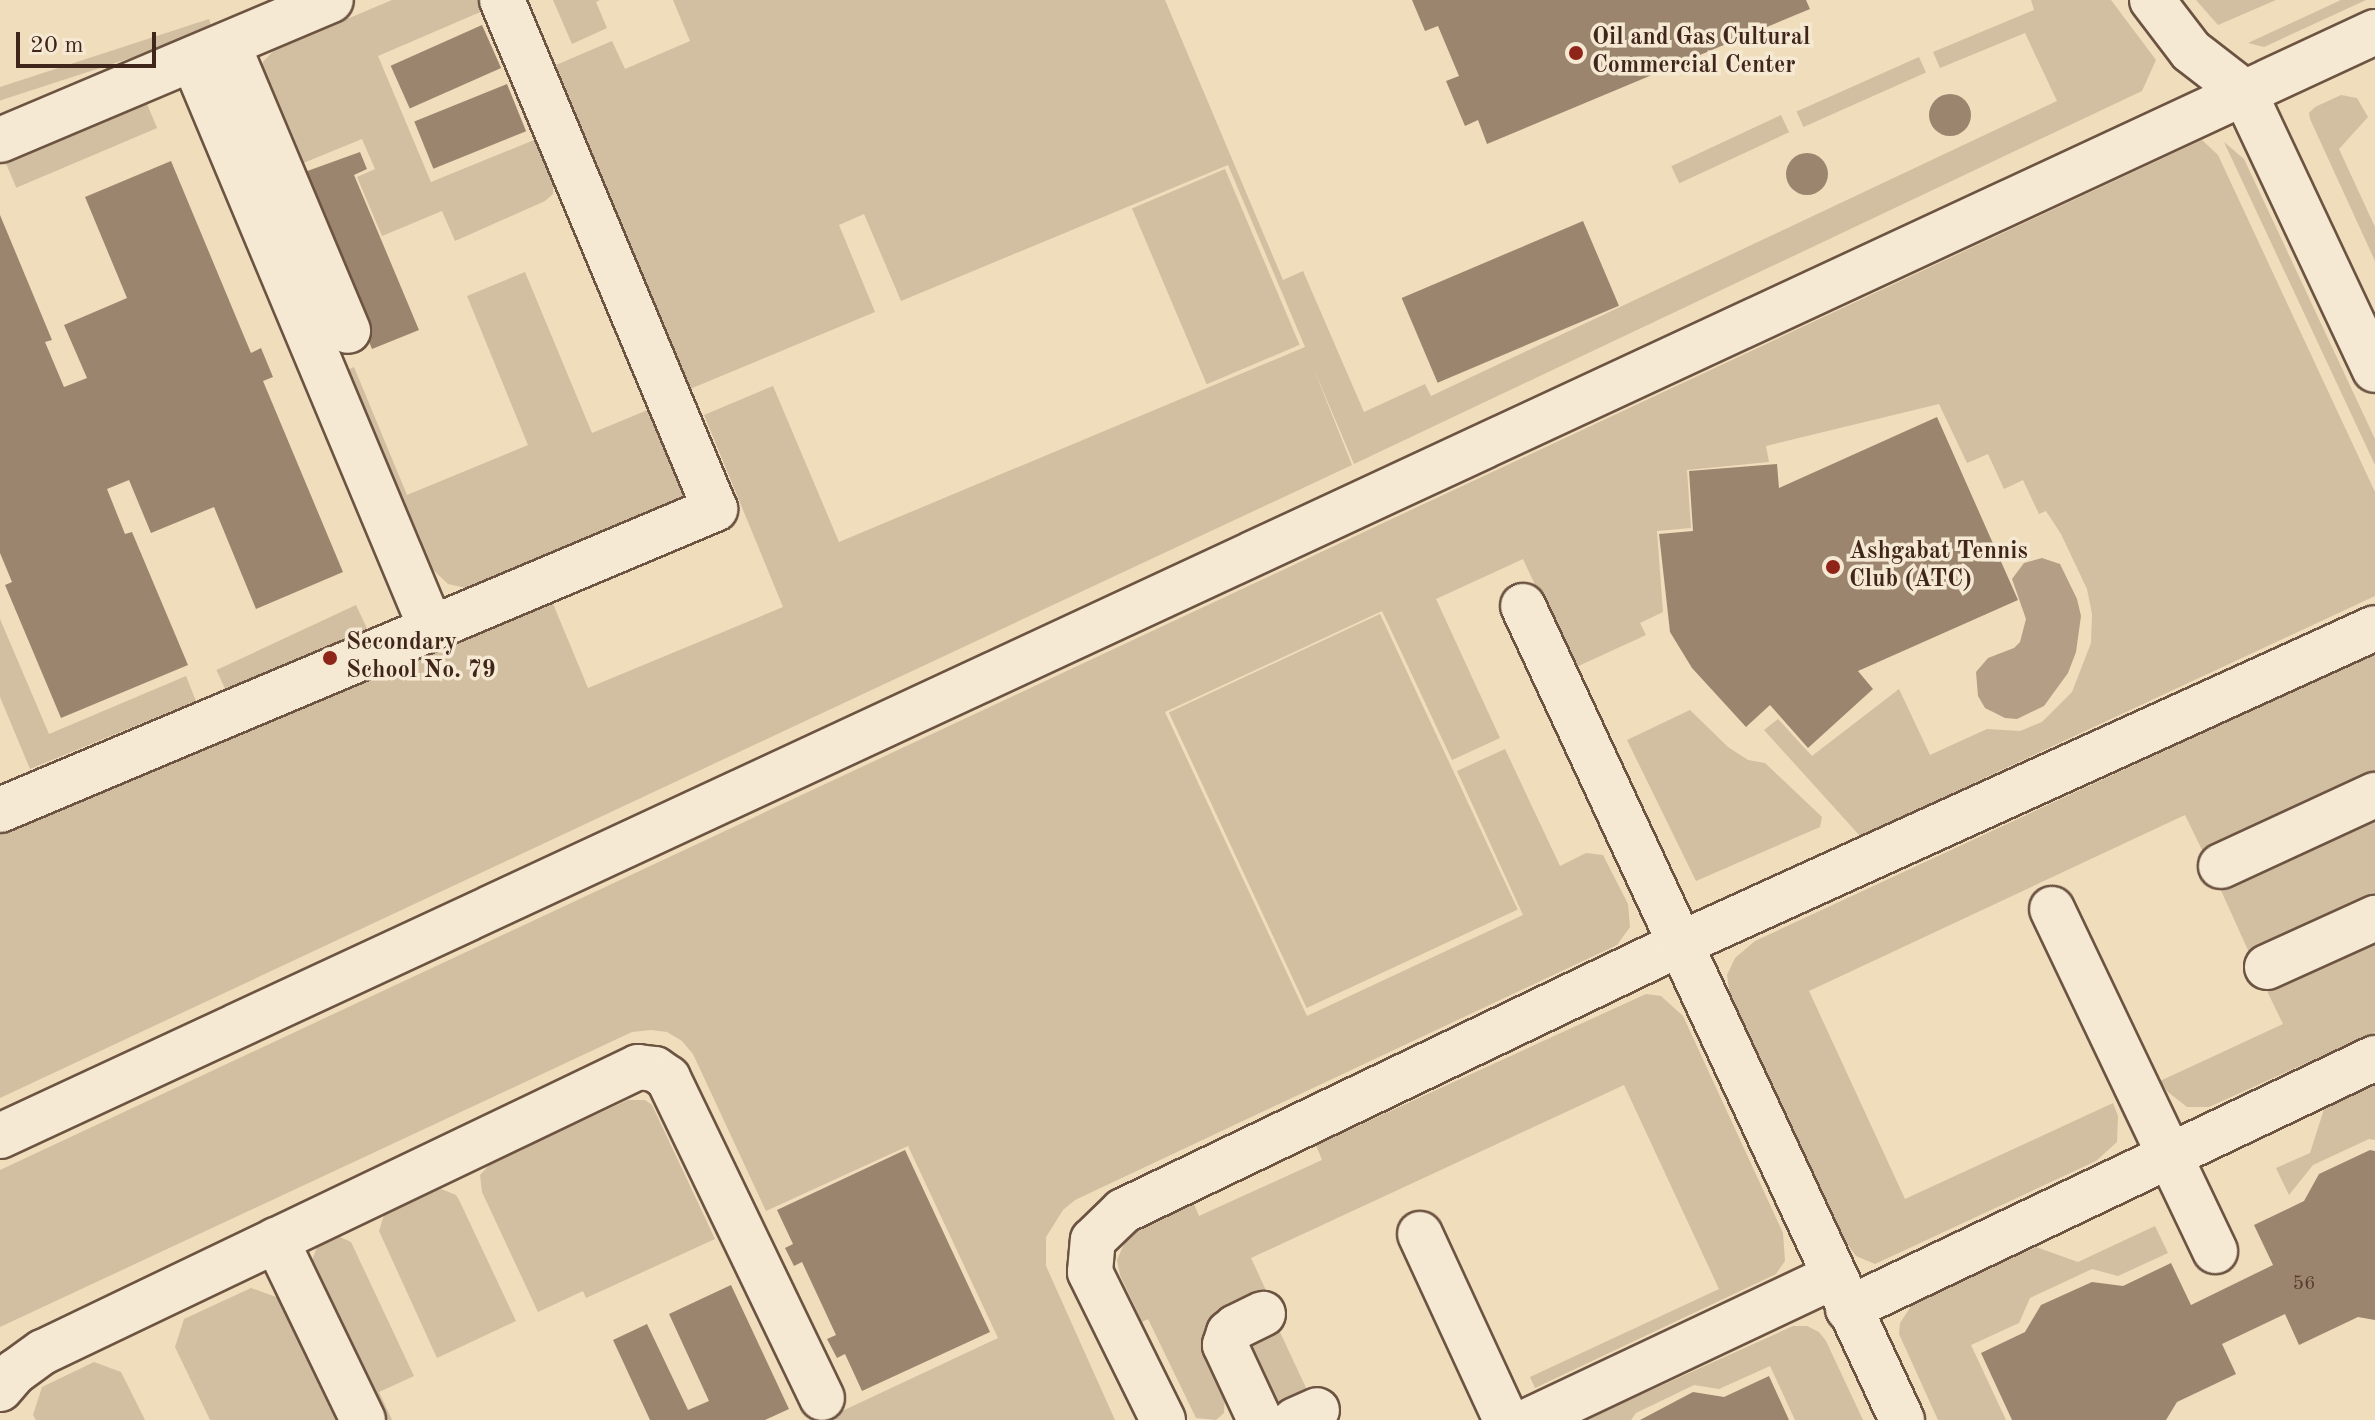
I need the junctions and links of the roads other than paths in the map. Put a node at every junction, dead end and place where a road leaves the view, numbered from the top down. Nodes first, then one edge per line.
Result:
1 (331, 0) edge
2 (502, 0) edge
3 (2152, 0) edge
4 (2375, 32) edge
5 (211, 52) junction
6 (2244, 92) junction
7 (0, 140) edge
8 (348, 331) dead end
9 (2375, 370) edge
10 (1523, 606) dead end
11 (431, 628) junction
12 (2375, 628) edge
13 (2375, 795) edge
14 (0, 810) edge
15 (2221, 866) dead end
16 (2052, 909) dead end
17 (2375, 918) edge
18 (1680, 944) junction
19 (2267, 967) dead end
20 (2375, 1058) edge
21 (0, 1136) edge
22 (2170, 1156) junction
23 (1420, 1234) dead end
24 (276, 1240) junction
25 (2215, 1251) dead end
26 (1840, 1293) junction
27 (1263, 1314) dead end
28 (0, 1389) edge
29 (822, 1398) dead end
30 (363, 1420) edge
31 (1163, 1420) edge
32 (1260, 1420) edge
33 (1506, 1420) edge
34 (1530, 1420) edge
35 (1902, 1420) edge

1 - 5 street
2 - 11 street
3 - 6 street
4 - 6 street
5 - 7 street
5 - 8 street
5 - 11 street
6 - 9 street
6 - 21 street
10 - 18 street
11 - 14 street
12 - 18 street
13 - 15 street
16 - 22 street
17 - 19 street
18 - 26 street
18 - 31 street
20 - 22 street
22 - 25 street
22 - 26 street
23 - 33 street
24 - 28 street
24 - 29 street
24 - 30 street
26 - 34 street
26 - 35 street
27 - 32 street

